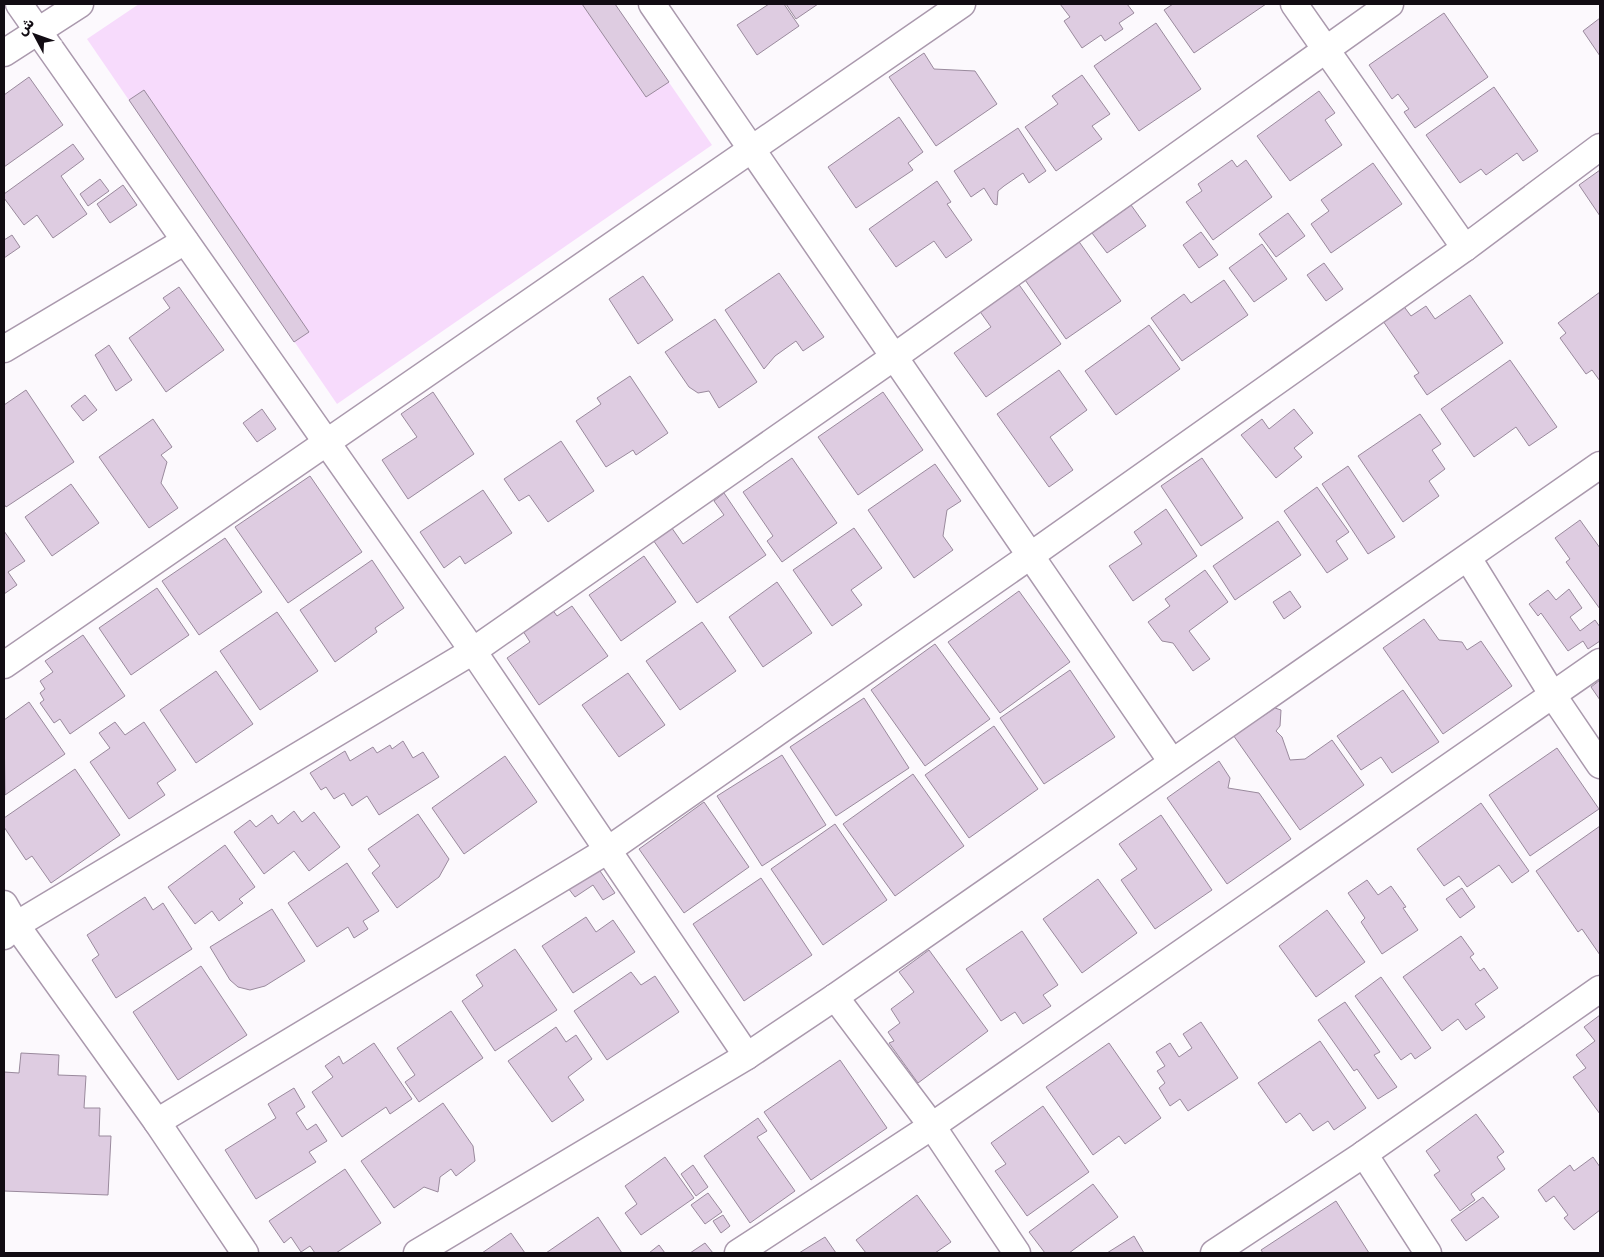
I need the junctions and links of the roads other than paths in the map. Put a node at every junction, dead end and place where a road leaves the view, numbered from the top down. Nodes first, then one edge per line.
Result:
1 (20, 4) edge
2 (80, 4) edge
3 (652, 4) edge
4 (962, 4) edge
5 (1294, 4) edge
6 (1390, 4) edge
7 (39, 32) junction
8 (1325, 50) junction
9 (4, 53) edge
10 (1600, 147) edge
11 (752, 150) junction
12 (185, 241) junction
13 (1464, 248) junction
14 (4, 349) edge
15 (894, 357) junction
16 (325, 442) junction
17 (1600, 464) edge
18 (1030, 556) junction
19 (1468, 558) junction
20 (473, 651) junction
21 (1600, 662) edge
22 (4, 665) edge
23 (1554, 697) junction
24 (1172, 762) junction
25 (1600, 765) edge
26 (608, 850) junction
27 (8, 922) edge
28 (1600, 989) edge
29 (835, 997) junction
30 (746, 1056) junction
31 (157, 1122) junction
32 (932, 1126) junction
33 (1364, 1154) junction
34 (1221, 1252) edge
35 (245, 1253) edge
36 (417, 1253) edge
37 (738, 1253) edge
38 (1017, 1253) edge
39 (1428, 1253) edge

1 - 7 street
2 - 7 street
3 - 11 street
4 - 11 street
5 - 8 street
6 - 8 street
7 - 9 street
7 - 12 street
8 - 13 street
8 - 15 street
10 - 13 street
11 - 15 street
11 - 16 street
12 - 14 street
12 - 16 street
13 - 18 street
15 - 18 street
15 - 20 street
16 - 20 street
16 - 22 street
17 - 19 street
18 - 24 street
18 - 26 street
19 - 23 street
19 - 24 street
20 - 26 street
20 - 27 street
21 - 23 street
23 - 25 street
23 - 32 street
24 - 29 street
26 - 30 street
26 - 31 street
27 - 31 street
28 - 33 street
29 - 30 street
29 - 32 street
30 - 36 street
31 - 35 street
32 - 37 street
32 - 38 street
33 - 34 street
33 - 39 street

